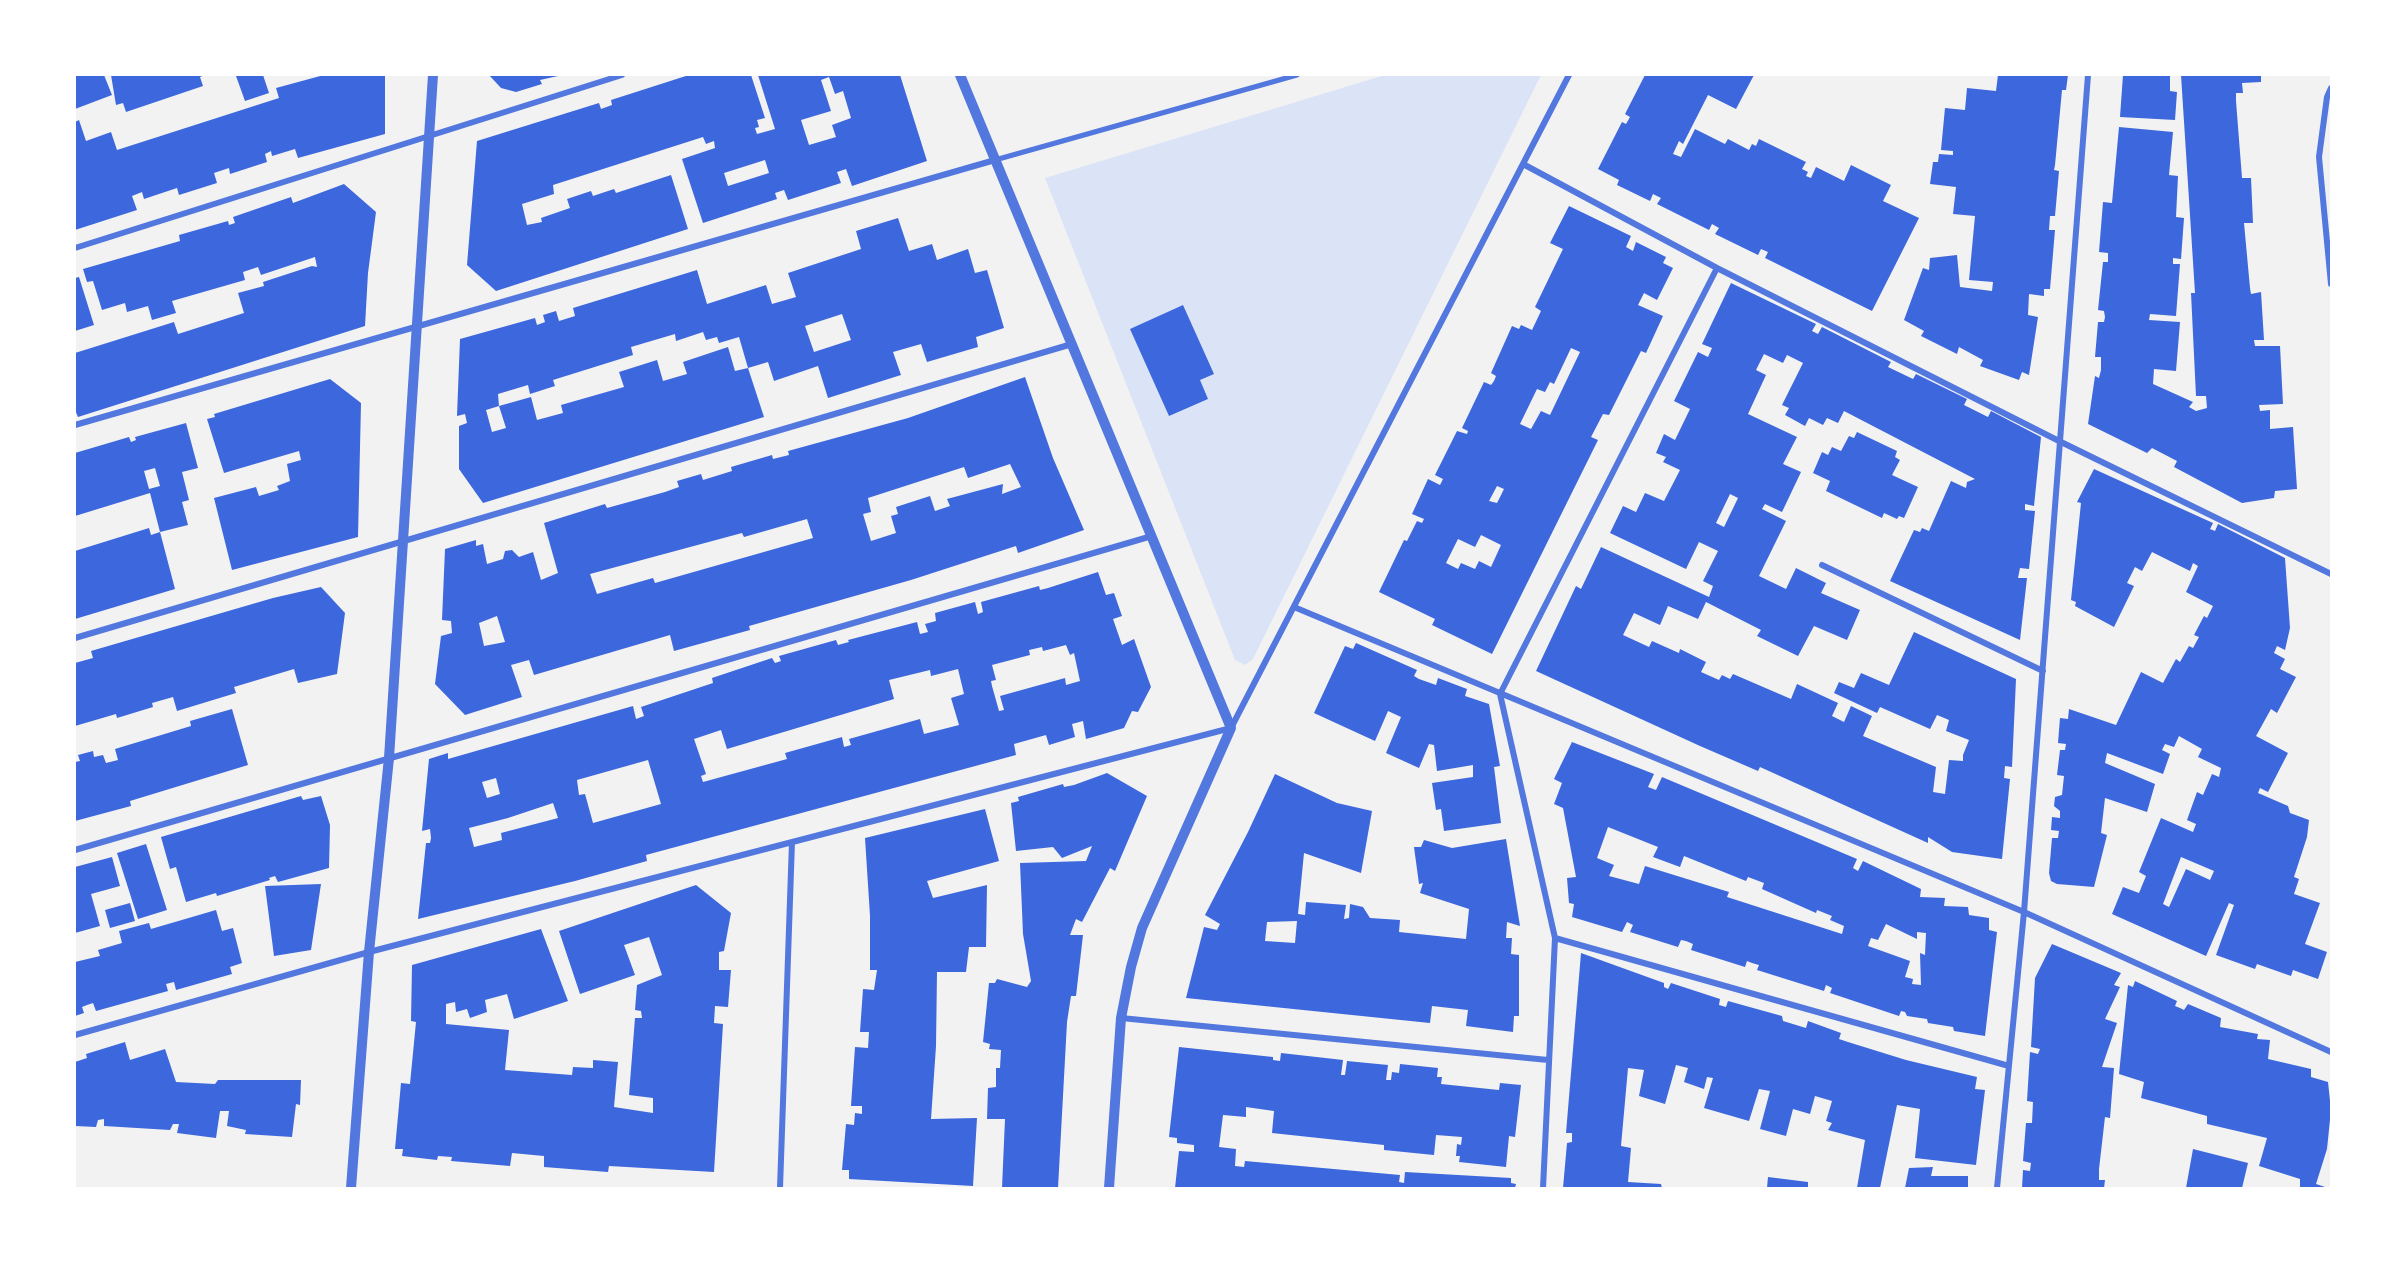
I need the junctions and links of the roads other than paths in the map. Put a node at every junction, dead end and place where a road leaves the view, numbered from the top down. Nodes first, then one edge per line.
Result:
1 (433, 75) edge
2 (622, 75) edge
3 (960, 75) edge
4 (1297, 75) edge
5 (1569, 75) edge
6 (2088, 75) edge
7 (2331, 88) edge
8 (428, 137) junction
9 (995, 160) junction
10 (1523, 164) junction
11 (75, 248) edge
12 (1718, 268) junction
13 (2331, 284) edge
14 (416, 327) junction
15 (1072, 344) junction
16 (75, 425) edge
17 (2059, 441) junction
18 (1152, 536) junction
19 (402, 542) junction
20 (1822, 565) dead end
21 (2331, 574) edge
22 (1294, 607) junction
23 (75, 638) edge
24 (2043, 671) junction
25 (1500, 694) junction
26 (1231, 728) junction
27 (388, 758) junction
28 (792, 842) junction
29 (75, 850) edge
30 (2024, 912) junction
31 (1555, 938) junction
32 (369, 952) junction
33 (1121, 1018) junction
34 (75, 1035) edge
35 (2331, 1052) edge
36 (1548, 1060) junction
37 (2009, 1066) junction
38 (351, 1188) edge
39 (780, 1188) edge
40 (1108, 1188) edge
41 (1543, 1188) edge
42 (1997, 1188) edge

1 - 8 street
2 - 8 street
3 - 9 street
4 - 9 street
5 - 10 street
6 - 17 street
7 - 13 street
8 - 11 street
8 - 14 street
9 - 14 street
9 - 15 street
10 - 12 street
10 - 22 street
12 - 17 street
12 - 25 street
14 - 16 street
14 - 19 street
15 - 18 street
15 - 19 street
17 - 21 street
17 - 24 street
18 - 26 street
18 - 27 street
19 - 23 street
19 - 27 street
20 - 24 street
22 - 25 street
22 - 26 street
24 - 30 street
25 - 30 street
25 - 31 street
26 - 28 street
26 - 33 street
27 - 29 street
27 - 32 street
28 - 32 street
28 - 39 street
30 - 35 street
30 - 37 street
31 - 36 street
31 - 37 street
32 - 34 street
32 - 38 street
33 - 36 street
33 - 40 street
36 - 41 street
37 - 42 street

